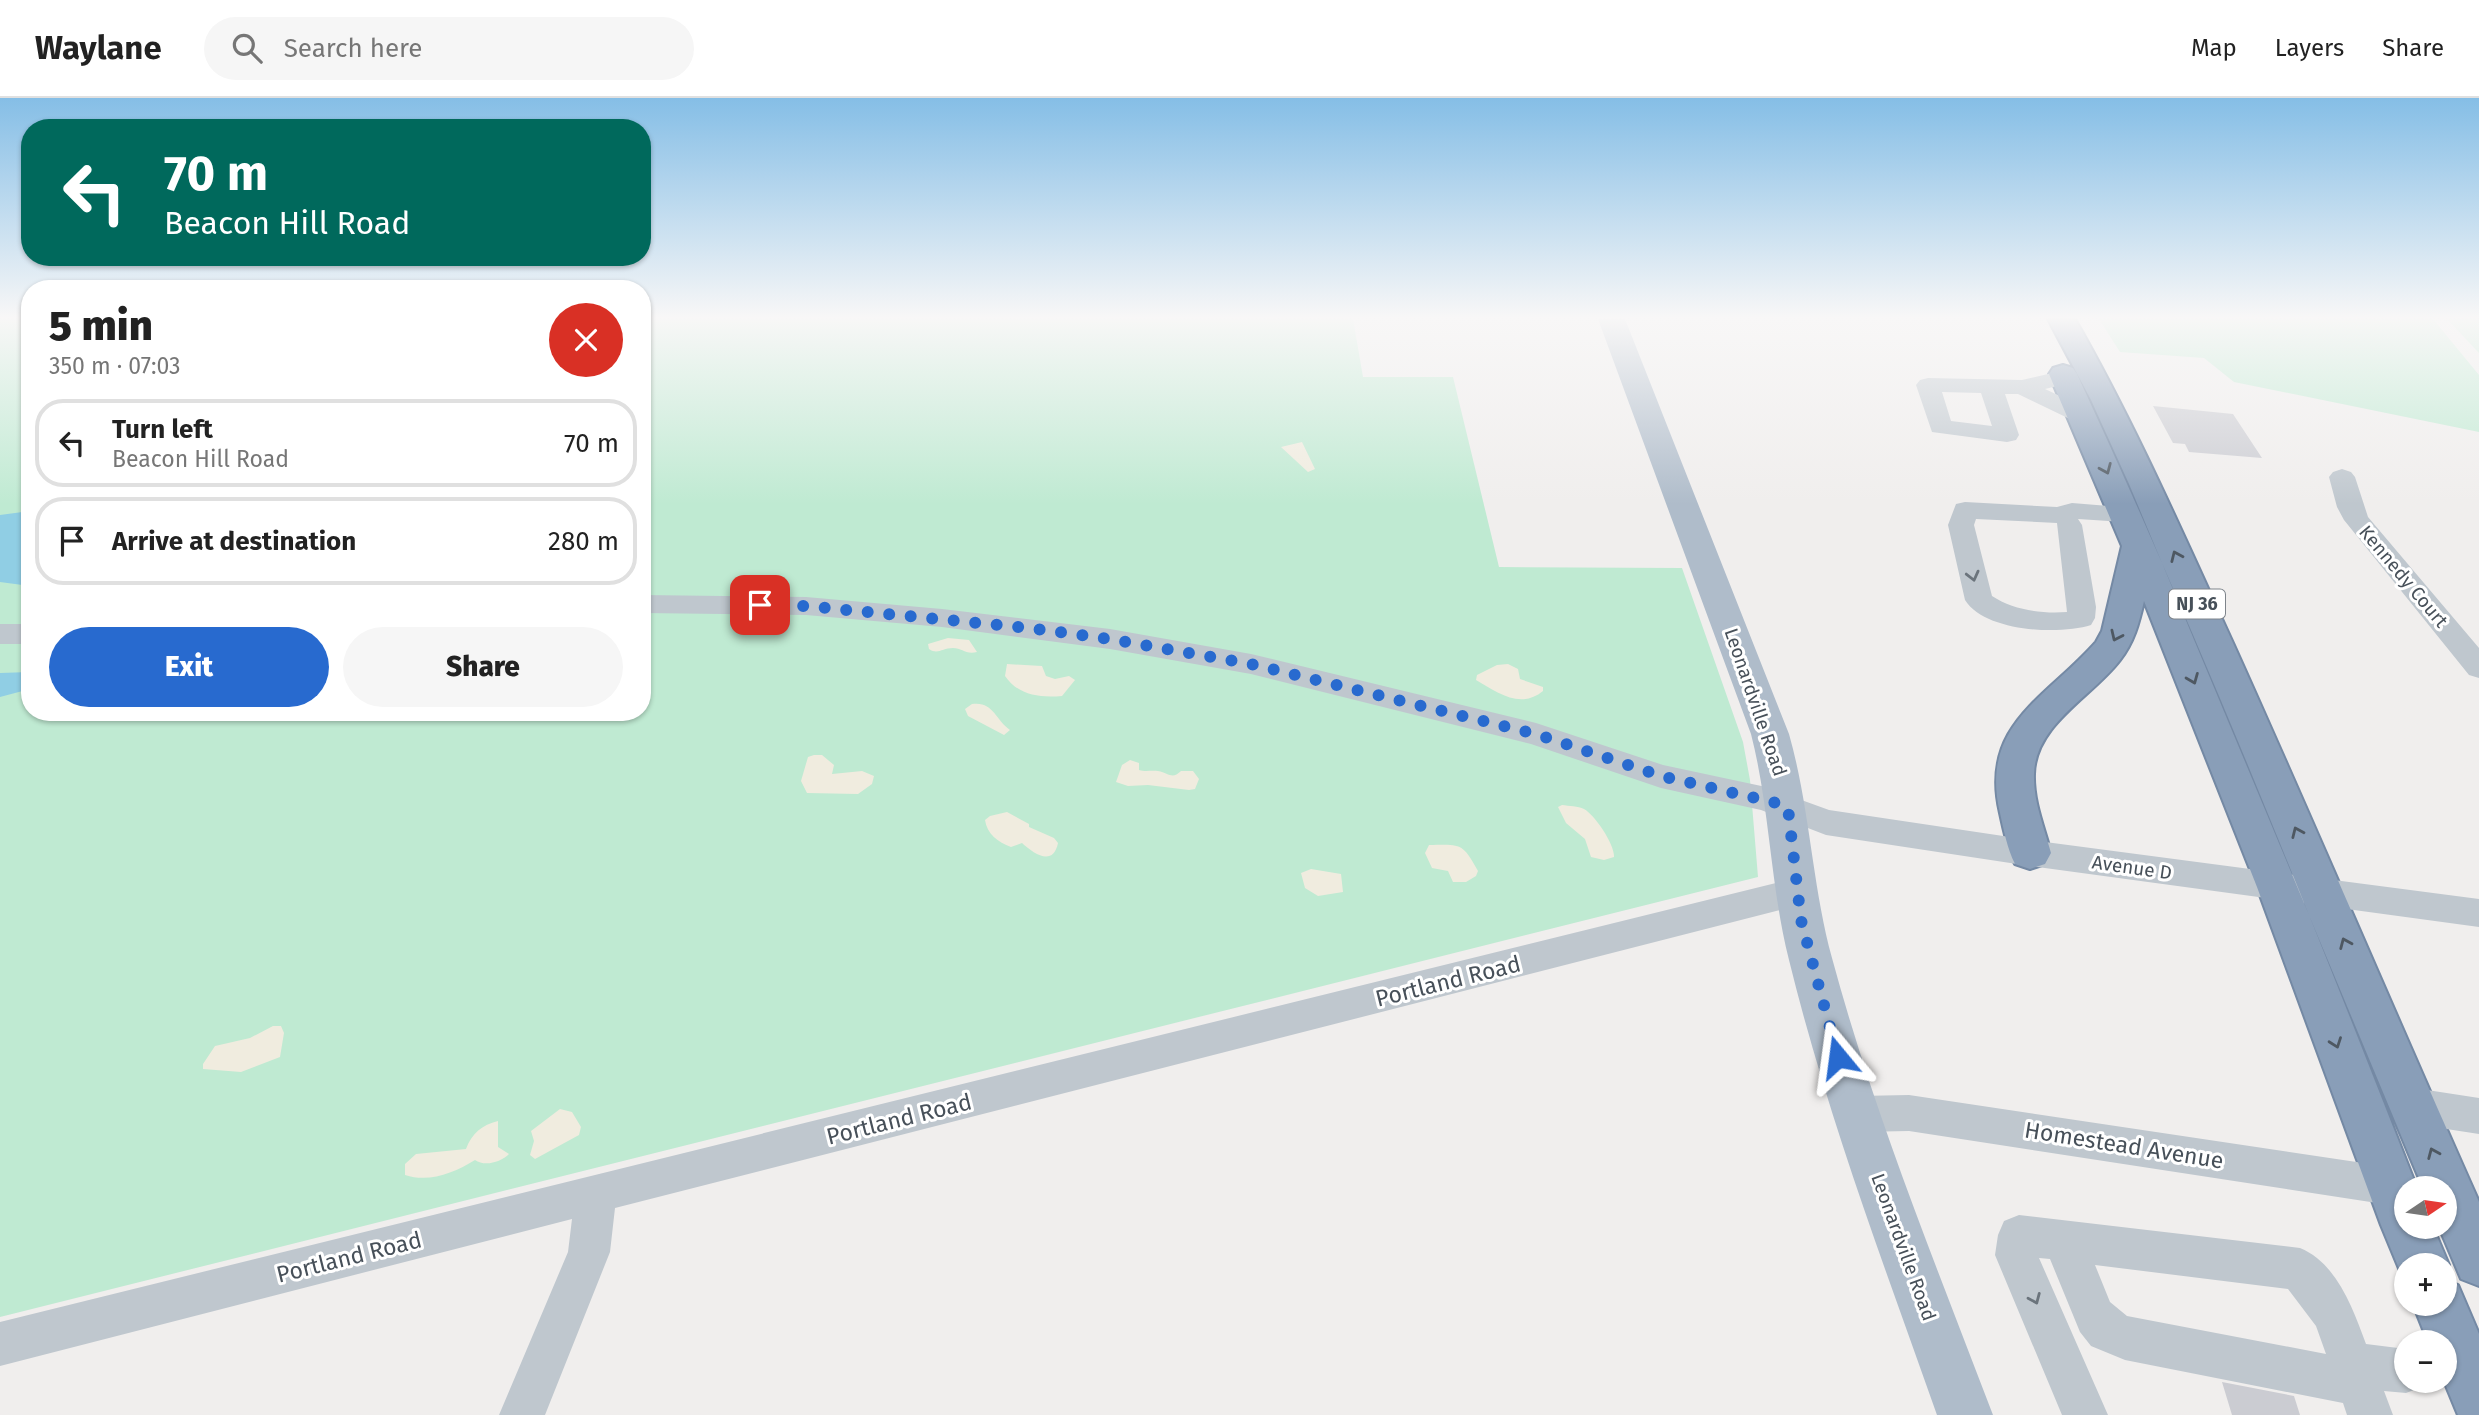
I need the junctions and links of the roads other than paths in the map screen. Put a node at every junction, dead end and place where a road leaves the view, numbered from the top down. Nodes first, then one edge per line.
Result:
1 (1635, 380) edge
2 (2050, 380) edge
3 (2067, 380) edge
4 (2095, 380) edge
5 (1991, 387) dead end
6 (2022, 387) junction
7 (2083, 416) junction
8 (2342, 477) dead end
9 (2063, 520) junction
10 (2132, 531) junction
11 (651, 604) edge
12 (0, 634) edge
13 (21, 634) edge
14 (2479, 668) edge
15 (1788, 808) junction
16 (2030, 853) junction
17 (2278, 887) junction
18 (1796, 892) junction
19 (2325, 894) junction
20 (2479, 914) edge
21 (2414, 1106) junction
22 (1858, 1114) junction
23 (2479, 1116) edge
24 (2394, 1194) edge
25 (596, 1196) junction
26 (2394, 1212) edge
27 (2063, 1240) junction
28 (2479, 1261) edge
29 (2443, 1316) edge
30 (0, 1344) edge
31 (2394, 1375) edge
32 (2465, 1384) edge
33 (2360, 1388) edge
34 (522, 1415) edge
35 (1965, 1415) edge
36 (2085, 1415) edge

1 - 15 main road, Leonardville Road
2 - 6 street
3 - 7 highway, NJ 36
19 -> 4 highway, NJ 36
5 - 6 street
6 - 7 street
7 -> 10 highway, NJ 36
8 - 14 street, Kennedy Court
9 -> 9 street
9 - 10 street
10 -> 16 highway
10 -> 17 highway, NJ 36
11 - 15 street, Avenue D
12 - 13 street
15 - 16 street, Avenue D
15 - 18 main road, Leonardville Road
16 - 17 street, Avenue D
17 - 19 street, Avenue D
17 -> 24 highway, NJ 36
18 - 22 main road, Leonardville Road
18 - 25 street, Portland Road
19 - 20 street, Avenue D
21 -> 19 highway, NJ 36
21 - 23 street
28 -> 21 highway, NJ 36
22 - 26 street, Homestead Avenue
22 - 35 main road, Leonardville Road
25 - 30 street, Portland Road
25 - 34 street
27 - 33 street
27 - 33 street
27 -> 36 street
29 - 32 highway
31 - 33 street

